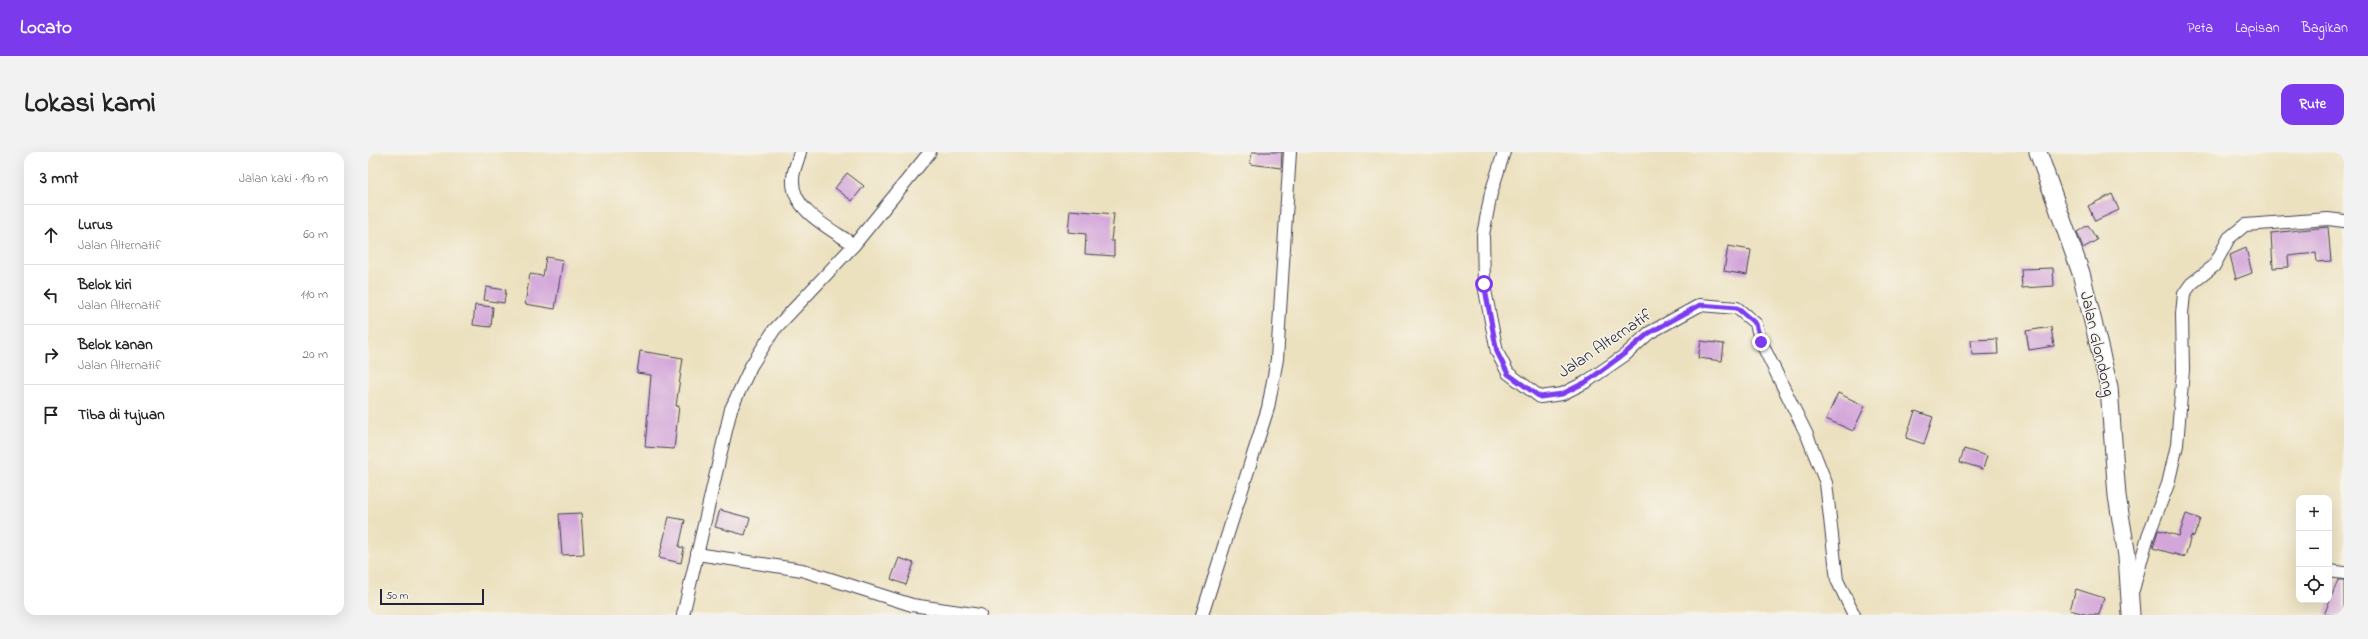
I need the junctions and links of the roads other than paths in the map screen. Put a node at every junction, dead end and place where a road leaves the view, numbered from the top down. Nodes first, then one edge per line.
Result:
1 (800, 152) edge
2 (930, 152) edge
3 (1290, 152) edge
4 (1504, 152) edge
5 (2038, 152) edge
6 (2344, 221) edge
7 (854, 244) junction
8 (697, 554) junction
9 (2332, 572) edge
10 (2344, 574) edge
11 (2131, 597) junction
12 (683, 615) edge
13 (980, 615) edge
14 (1202, 615) edge
15 (1854, 615) edge
16 (2131, 615) edge

1 - 7 street
2 - 7 street
3 - 14 street
4 - 15 street, Jalan Alternatif
5 - 11 main road, Jalan Glondong
6 - 11 street
7 - 8 street
8 - 12 street
8 - 13 street
9 - 10 street
11 - 16 main road, Jalan Glondong

